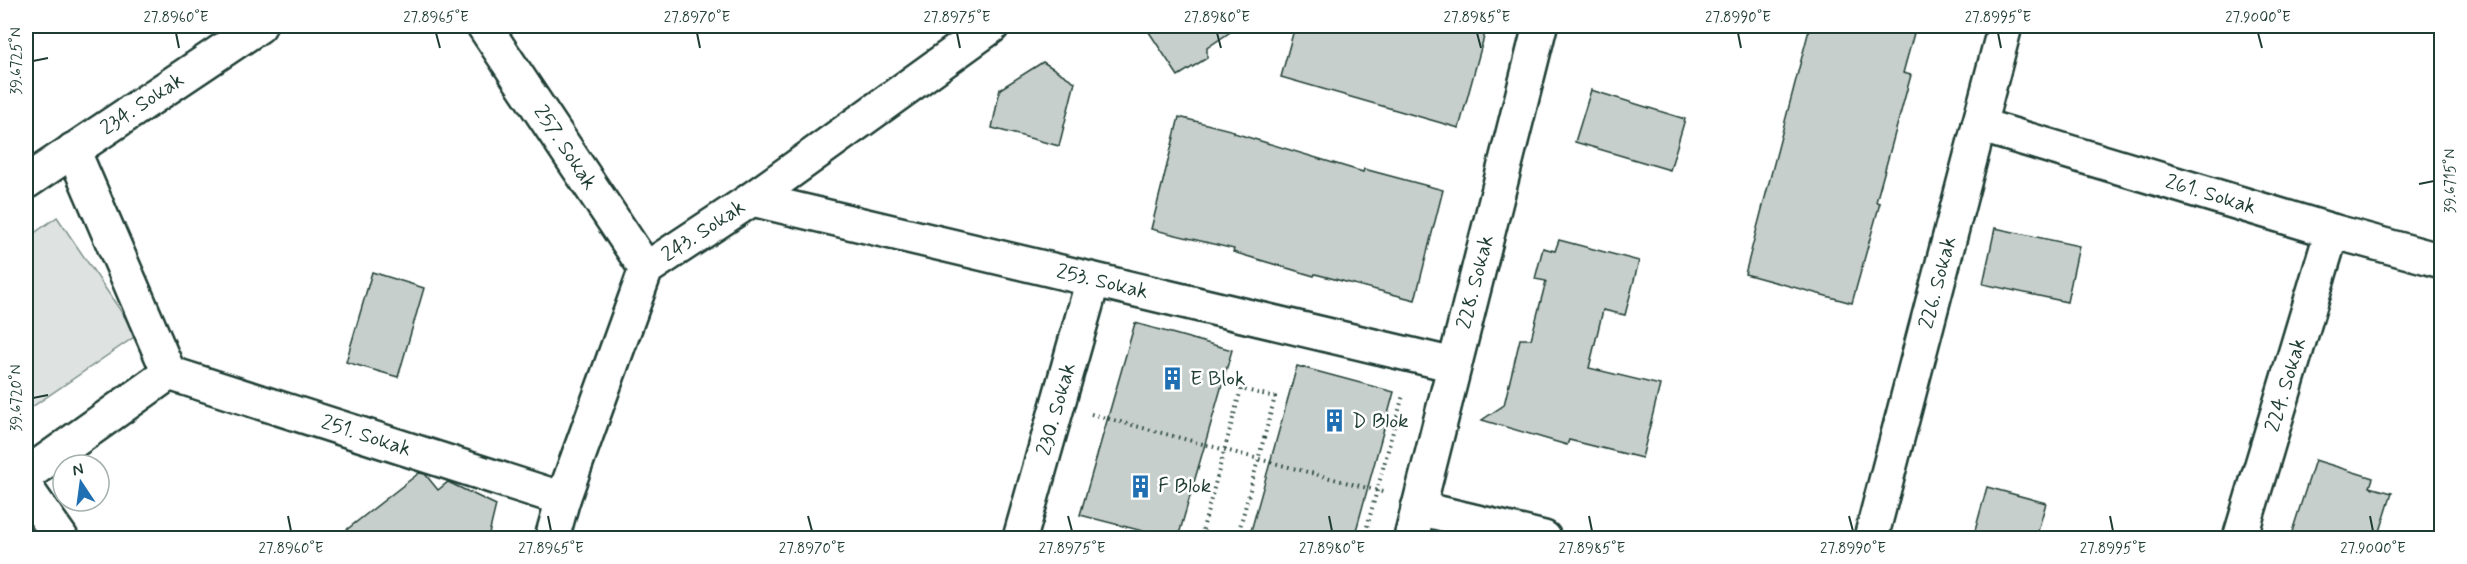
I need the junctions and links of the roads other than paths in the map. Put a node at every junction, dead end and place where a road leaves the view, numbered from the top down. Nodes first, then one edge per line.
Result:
1 (259, 26) edge
2 (483, 26) edge
3 (992, 26) edge
4 (1540, 26) edge
5 (2005, 26) edge
6 (1979, 125) junction
7 (73, 150) junction
8 (26, 183) edge
9 (752, 199) junction
10 (2332, 231) junction
11 (2442, 261) edge
12 (646, 269) junction
13 (1093, 280) junction
14 (1454, 365) junction
15 (169, 373) junction
16 (26, 475) edge
17 (26, 488) edge
18 (563, 499) junction
19 (1415, 523) edge
20 (61, 538) edge
21 (552, 538) edge
22 (1020, 538) edge
23 (1544, 538) edge
24 (1871, 538) edge
25 (2240, 538) edge

1 - 7 street, 234. Sokak
2 - 12 street, 257. Sokak
3 - 9 street, 243. Sokak
4 - 14 street, 228. Sokak
5 - 6 street, 226. Sokak
6 - 10 street, 261. Sokak
6 - 24 street, 226. Sokak
7 - 8 street, 234. Sokak
7 - 15 street
9 - 12 street, 243. Sokak
9 - 13 street, 253. Sokak
10 - 11 street, 261. Sokak
10 - 25 street, 224. Sokak
12 - 18 street, 243. Sokak
13 - 14 street, 253. Sokak
13 - 22 street, 230. Sokak
14 - 19 street, 228. Sokak
15 - 16 street
15 - 18 street, 251. Sokak
17 - 20 street
18 - 21 street, 243. Sokak
19 - 23 street

